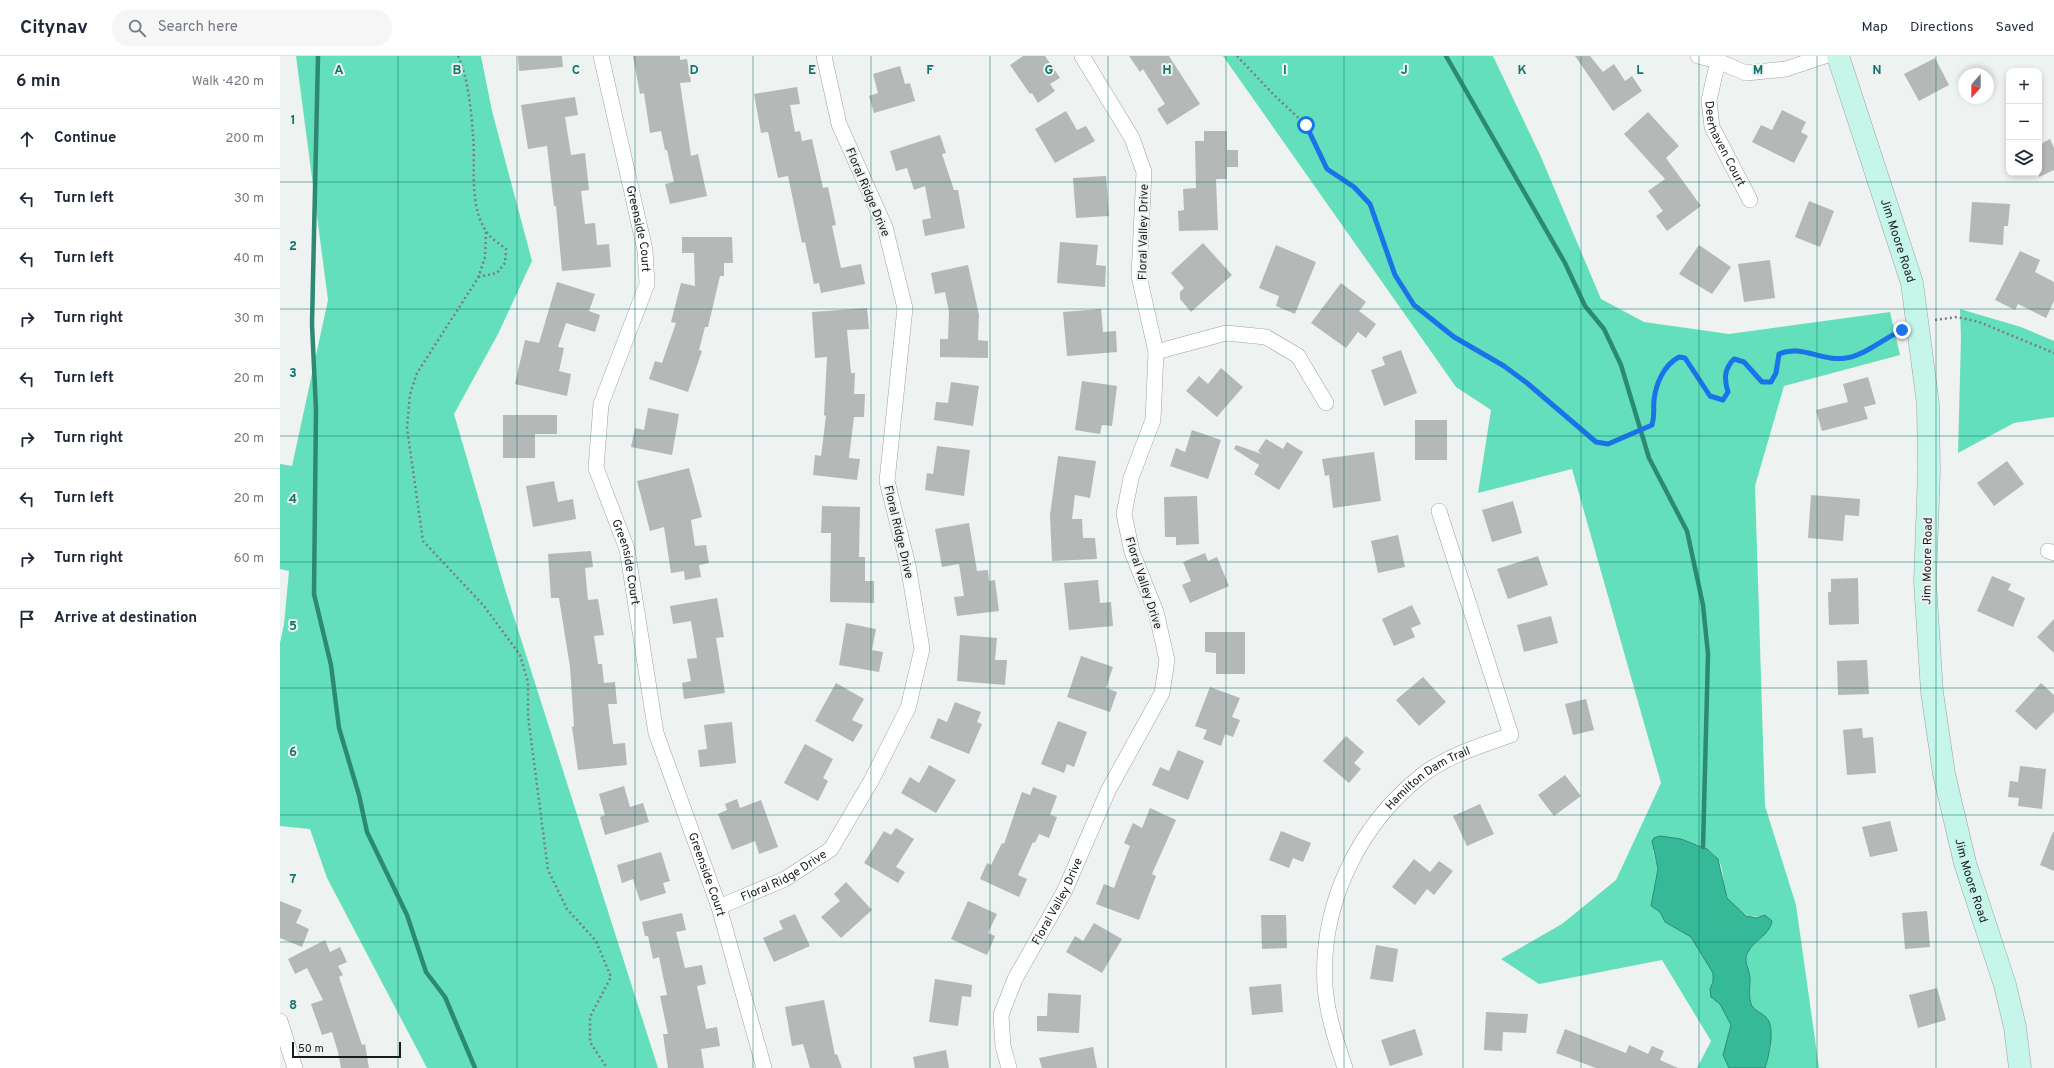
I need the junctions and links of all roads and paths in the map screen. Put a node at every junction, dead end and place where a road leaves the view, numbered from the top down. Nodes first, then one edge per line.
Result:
1 (458, 56) edge
2 (600, 56) edge
3 (824, 56) edge
4 (1082, 56) edge
5 (1237, 56) edge
6 (1698, 56) edge
7 (1736, 56) edge
8 (1825, 56) edge
9 (1838, 56) edge
10 (1718, 62) junction
11 (1750, 200) dead end
12 (486, 232) junction
13 (478, 278) junction
14 (1931, 320) dead end
15 (1902, 330) dead end
16 (1156, 352) junction
17 (2054, 353) edge
18 (1326, 404) dead end
19 (1439, 511) dead end
20 (719, 907) junction
21 (280, 1021) edge
22 (295, 1068) edge
23 (607, 1068) edge
24 (764, 1068) edge
25 (1009, 1068) edge
26 (1345, 1068) edge
27 (2020, 1068) edge

1 - 12 path
2 - 20 street, Greenside Court
3 - 20 street, Floral Ridge Drive
4 - 16 street, Floral Valley Drive
5 - 15 path
6 - 10 street
7 - 10 street
8 - 10 street
9 - 27 street, Jim Moore Road
10 - 11 street, Deerhaven Court
12 - 13 path
12 - 13 path
13 - 23 path
14 - 17 path
16 - 18 street
16 - 25 street, Floral Valley Drive
19 - 26 street, Hamilton Dam Trail
20 - 24 street, Greenside Court
21 - 22 street

